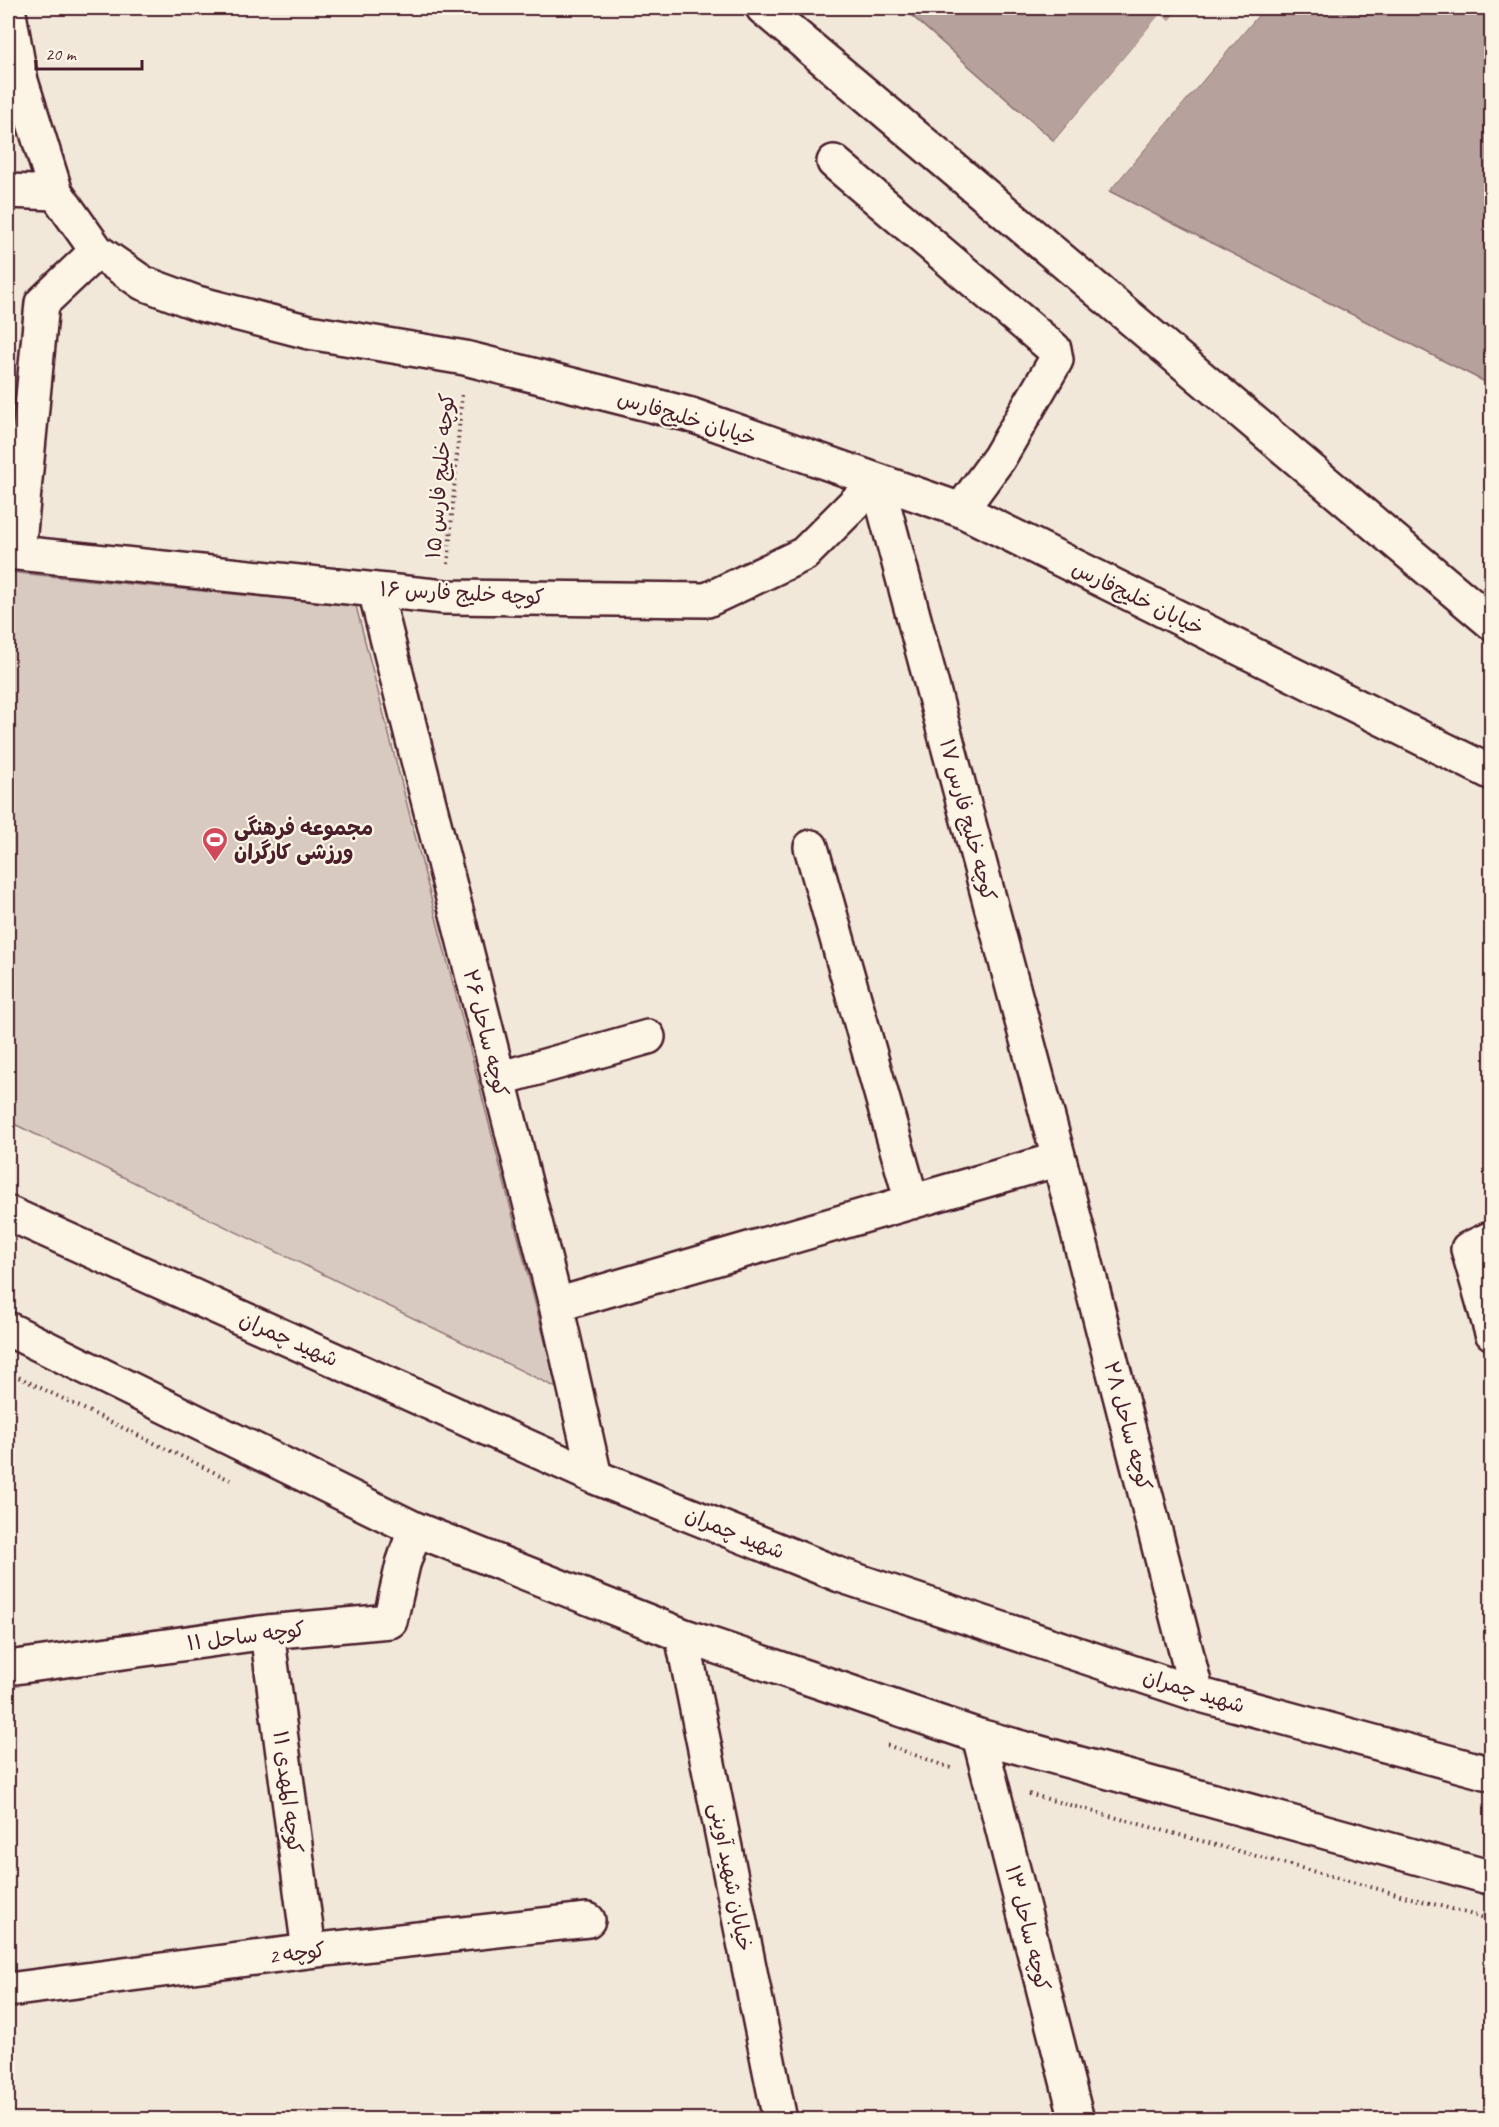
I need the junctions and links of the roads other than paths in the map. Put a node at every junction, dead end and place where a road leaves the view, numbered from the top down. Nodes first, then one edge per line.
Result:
1 (8, 8) edge
2 (763, 8) edge
3 (834, 162) dead end
4 (8, 191) edge
5 (57, 194) junction
6 (97, 250) junction
7 (877, 481) junction
8 (961, 510) junction
9 (13, 552) edge
10 (375, 590) junction
11 (1491, 623) edge
12 (1491, 773) edge
13 (812, 847) dead end
14 (648, 1037) dead end
15 (498, 1079) junction
16 (1059, 1159) junction
17 (912, 1202) junction
18 (8, 1213) edge
19 (1491, 1238) edge
20 (556, 1305) junction
21 (8, 1329) edge
22 (1491, 1333) edge
23 (595, 1477) junction
24 (415, 1529) junction
25 (267, 1632) junction
26 (682, 1635) junction
27 (8, 1668) edge
28 (1197, 1694) junction
29 (979, 1736) junction
30 (1491, 1774) edge
31 (1491, 1878) edge
32 (588, 1920) dead end
33 (309, 1951) junction
34 (8, 1990) edge
35 (780, 2120) edge
36 (1077, 2120) edge

1 - 5 street, خیابان خلیج‌فارس
2 - 11 street
3 - 8 street
4 - 5 street
5 - 6 street, خیابان خلیج‌فارس
6 - 7 street, خیابان خلیج‌فارس
6 - 9 street
7 - 8 street, خیابان خلیج‌فارس
7 - 10 street, کوچه خلیج فارس ۱۶
7 - 16 street, کوچه خلیج فارس ۱۷
8 - 12 street, خیابان خلیج‌فارس
9 - 10 street, کوچه خلیج فارس ۱۶
10 - 15 street, کوچه ساحل ۲۶
13 - 17 street
14 - 15 street
15 - 20 street, کوچه ساحل ۲۶
16 - 17 street
16 - 28 street, کوچه ساحل ۲۸
17 - 20 street
18 - 23 street, شهید چمران
19 - 22 street
20 - 23 street, کوچه ساحل ۲۶
21 - 24 street
23 - 28 street, شهید چمران
24 - 25 street, کوچه ساحل ۱۱
24 - 26 street
25 - 27 street, کوچه ساحل ۱۱
25 - 33 street, کوچه المهدی ۱۱
26 - 29 street
26 - 35 street, خیابان شهید آوینی
28 - 30 street, شهید چمران
29 - 31 street
29 - 36 street, کوچه ساحل ۱۳
32 - 33 street, کوچه 2
33 - 34 street, کوچه 2

